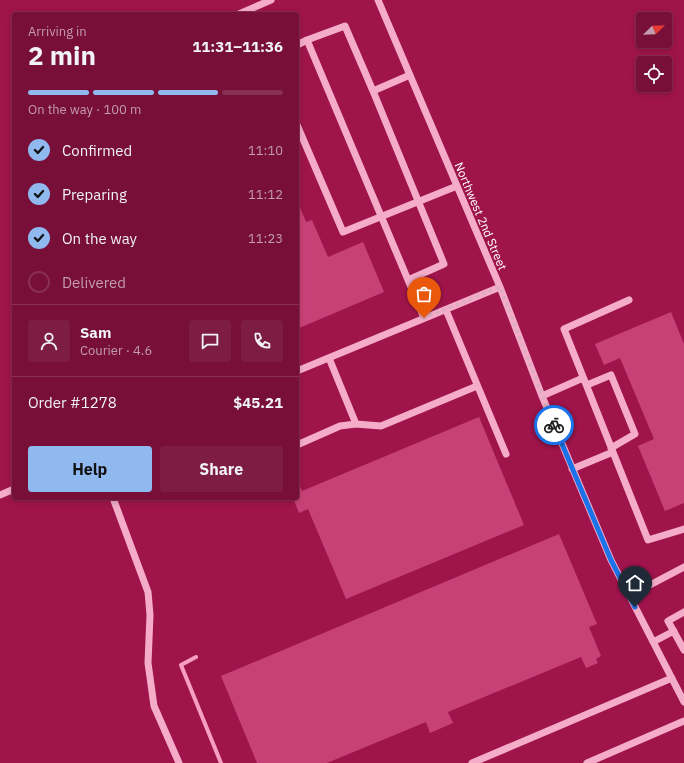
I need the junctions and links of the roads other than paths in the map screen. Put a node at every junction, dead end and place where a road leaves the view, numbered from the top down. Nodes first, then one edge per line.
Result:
1 (271, 0) edge
2 (378, 0) edge
3 (243, 12) edge
4 (307, 40) junction
5 (299, 44) edge
6 (410, 75) junction
7 (373, 91) junction
8 (299, 130) edge
9 (457, 186) junction
10 (419, 202) junction
11 (381, 216) junction
12 (408, 280) junction
13 (500, 287) junction
14 (629, 300) dead end
15 (446, 310) junction
16 (424, 318) junction
17 (329, 358) junction
18 (299, 370) edge
19 (584, 378) junction
20 (587, 385) junction
21 (477, 386) junction
22 (542, 396) junction
23 (356, 424) junction
24 (299, 444) edge
25 (612, 450) junction
26 (506, 454) dead end
27 (572, 469) junction
28 (12, 490) edge
29 (0, 494) edge
30 (113, 500) edge
31 (684, 529) edge
32 (684, 567) edge
33 (629, 596) junction
34 (684, 612) edge
35 (674, 631) junction
36 (653, 642) junction
37 (684, 650) edge
38 (672, 678) junction
39 (684, 702) edge
40 (684, 721) edge
41 (179, 763) edge
42 (472, 763) edge
43 (587, 763) edge

1 - 3 street
2 - 6 street, Northwest 2nd Street
4 - 5 street
4 - 7 street
4 - 11 street
6 - 7 street
6 - 9 street, Northwest 2nd Street
7 - 10 street
8 - 11 street
9 - 10 street
9 - 13 street, Northwest 2nd Street
10 - 11 street
10 - 12 street
11 - 12 street
12 - 16 street
13 - 15 street
13 - 22 street, Northwest 2nd Street
14 - 19 street
15 - 16 street
15 - 21 street
16 - 17 street
17 - 18 street
17 - 23 street
19 - 20 street
19 - 22 street
20 - 25 street
20 - 25 street
21 - 23 street
21 - 26 street
22 - 27 street, Northwest 2nd Street
23 - 24 street
25 - 27 street
25 - 31 street
27 - 33 street, Northwest 2nd Street
28 - 29 street
30 - 41 street
32 - 33 street
33 - 36 street, Northwest 2nd Street
34 - 35 street
35 - 36 street
35 - 37 street
36 - 38 street, Northwest 2nd Street
38 - 39 street, Northwest 2nd Street
38 - 42 street
40 - 43 street

